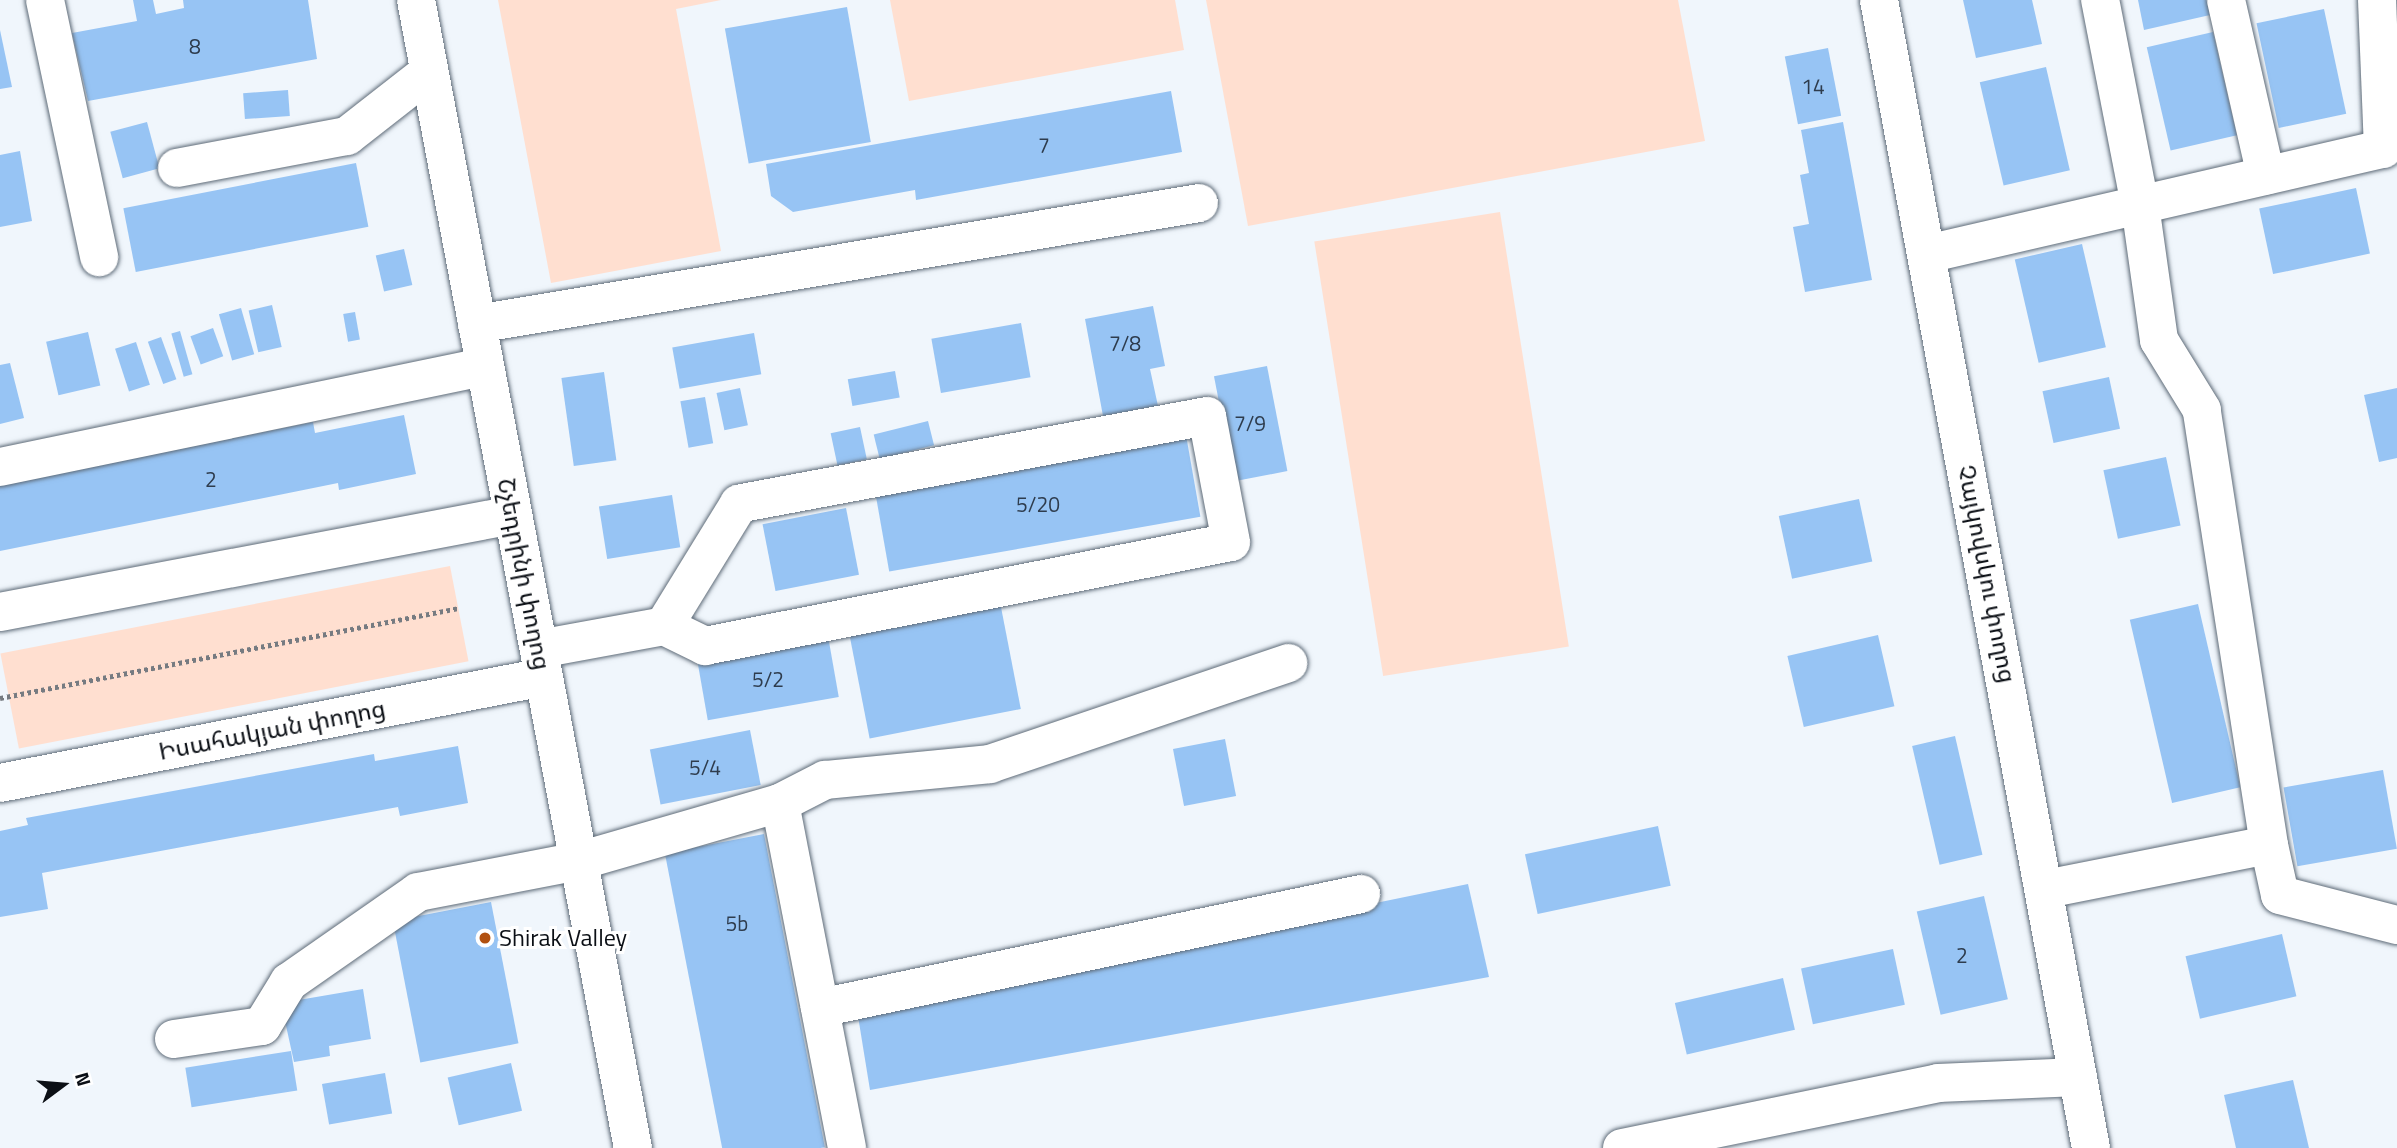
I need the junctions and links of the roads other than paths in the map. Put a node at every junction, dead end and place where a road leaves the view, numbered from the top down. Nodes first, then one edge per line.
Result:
1 (45, 0) edge
2 (416, 0) edge
3 (1879, 0) edge
4 (2100, 0) edge
5 (2227, 0) edge
6 (2380, 2) edge
7 (429, 72) junction
8 (177, 168) dead end
9 (2266, 177) junction
10 (1199, 203) dead end
11 (2140, 205) junction
12 (1927, 254) junction
13 (99, 257) dead end
14 (477, 324) junction
15 (485, 367) junction
16 (0, 467) edge
17 (513, 515) junction
18 (0, 612) edge
19 (664, 626) junction
20 (541, 663) junction
21 (1288, 663) dead end
22 (0, 783) edge
23 (780, 803) junction
24 (2269, 845) junction
25 (579, 861) junction
26 (2046, 889) junction
27 (1361, 894) dead end
28 (2397, 925) edge
29 (820, 1009) junction
30 (174, 1039) dead end
31 (2078, 1077) junction
32 (633, 1148) edge
33 (847, 1148) edge
34 (1622, 1148) edge
35 (2091, 1148) edge

1 - 13 street
2 - 7 street, Շչեդրինի փողոց
3 - 12 street, Չայկովսկու փողոց
4 - 11 street
5 - 9 street
6 - 9 street
7 - 8 street
7 - 14 street, Շչեդրինի փողոց
9 - 11 street
10 - 14 street
11 - 12 street
11 - 24 street
12 - 26 street, Չայկովսկու փողոց
14 - 15 street, Շչեդրինի փողոց
15 - 16 street
15 - 17 street, Շչեդրինի փողոց
17 - 18 street
17 - 20 street, Շչեդրինի փողոց
19 - 19 street
19 - 20 street, Իսահակյան փողոց
20 - 22 street, Իսահակյան փողոց
20 - 25 street, Շչեդրինի փողոց
21 - 23 street
23 - 25 street
23 - 29 street
24 - 26 street
24 - 28 street
25 - 30 street
25 - 32 street, Շչեդրինի փողոց
26 - 31 street, Չայկովսկու փողոց
27 - 29 street
29 - 33 street
31 - 34 street
31 - 35 street, Չայկովսկու փողոց

